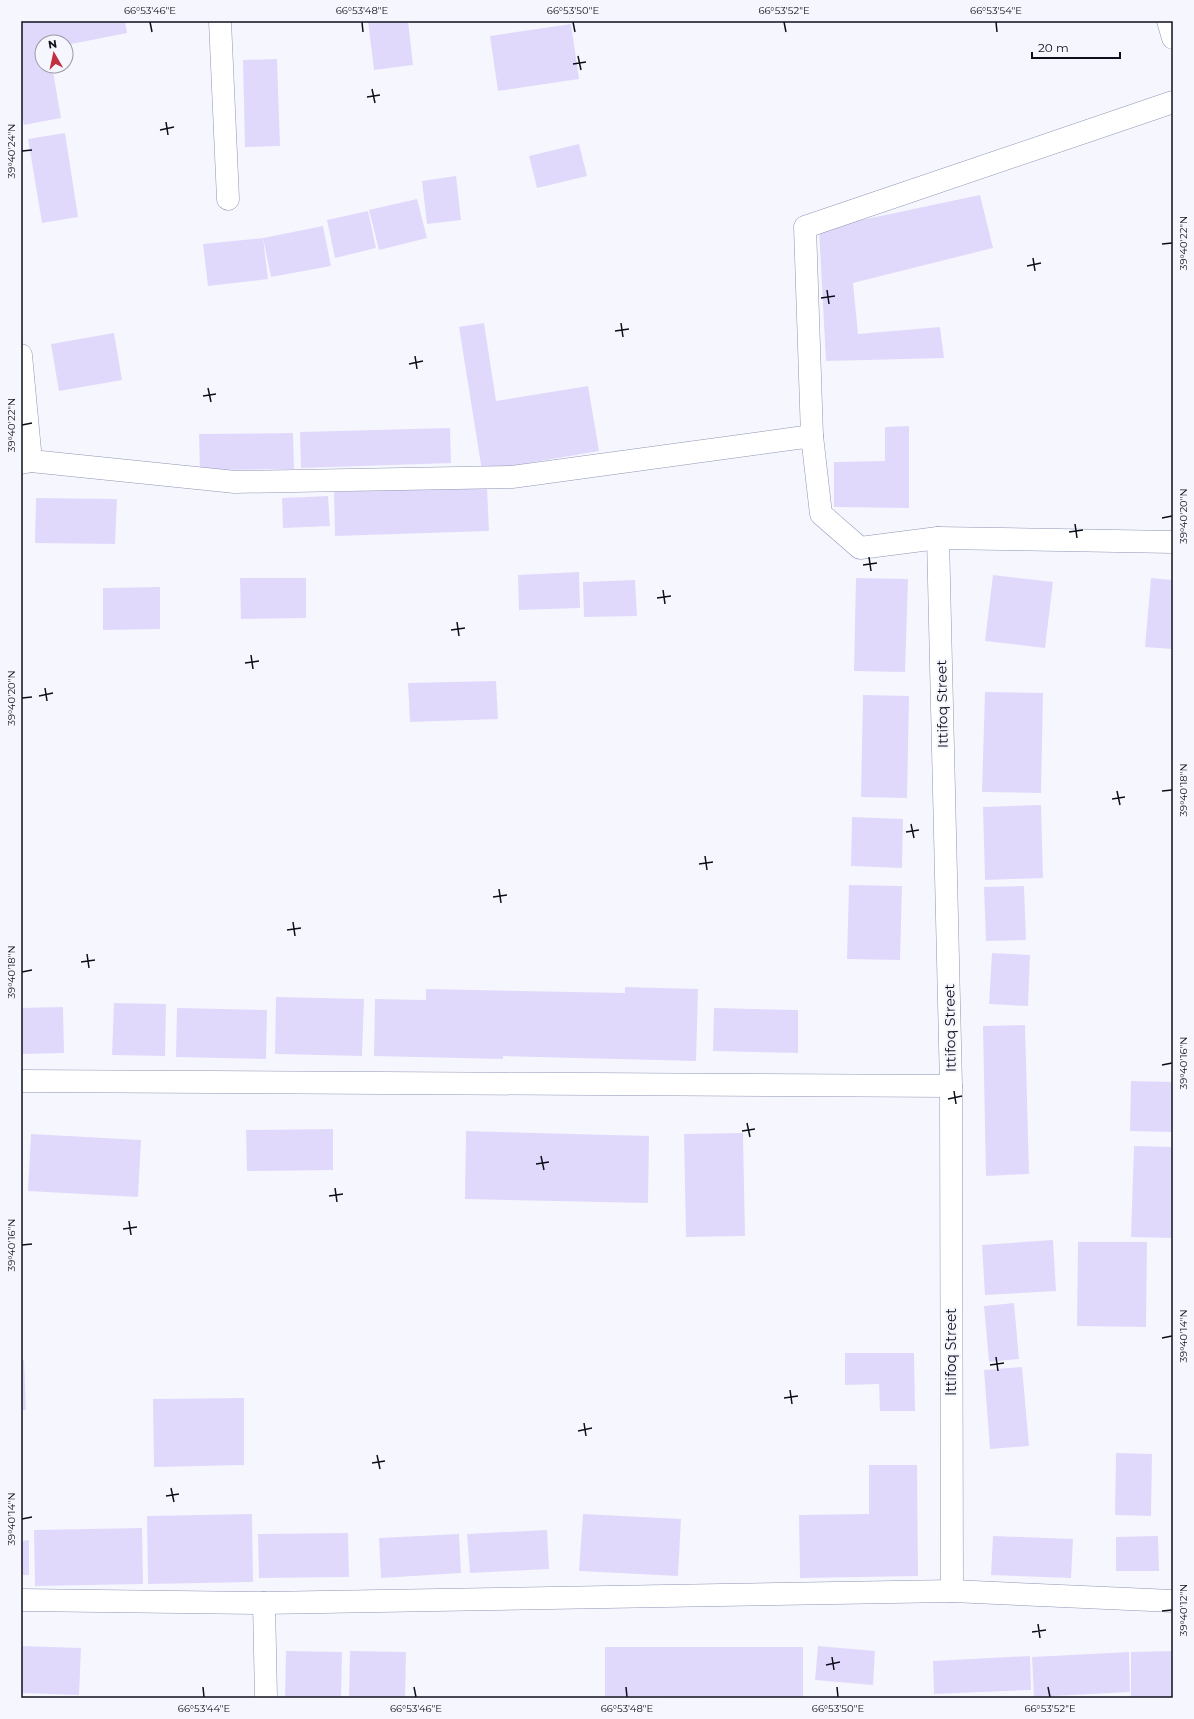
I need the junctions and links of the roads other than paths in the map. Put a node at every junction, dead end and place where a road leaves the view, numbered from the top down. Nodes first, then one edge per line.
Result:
1 (220, 21) edge
2 (1168, 21) edge
3 (1173, 38) edge
4 (1173, 102) edge
5 (228, 199) dead end
6 (21, 355) edge
7 (812, 436) junction
8 (26, 462) edge
9 (938, 538) junction
10 (1173, 542) edge
11 (21, 1081) edge
12 (951, 1086) junction
13 (952, 1591) junction
14 (21, 1600) edge
15 (1173, 1601) edge
16 (264, 1604) junction
17 (266, 1698) edge

1 - 5 street
2 - 3 street
4 - 7 street
6 - 8 street
7 - 8 street
7 - 9 street
9 - 10 street
9 - 12 street, Ittifoq Street
11 - 12 street
12 - 13 street, Ittifoq Street
13 - 15 street
13 - 16 street
14 - 16 street
16 - 17 street

